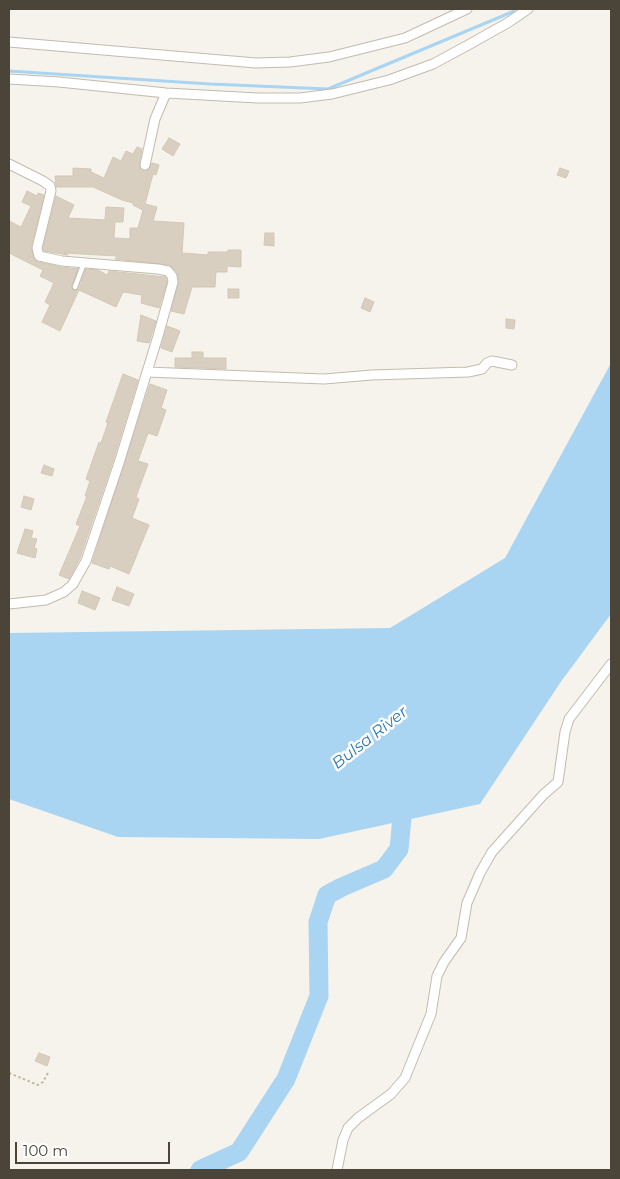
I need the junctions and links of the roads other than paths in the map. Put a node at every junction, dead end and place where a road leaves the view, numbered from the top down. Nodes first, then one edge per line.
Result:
1 (467, 9) edge
2 (528, 9) edge
3 (9, 42) edge
4 (9, 79) edge
5 (166, 93) junction
6 (9, 164) edge
7 (145, 164) dead end
8 (84, 262) junction
9 (75, 287) dead end
10 (512, 365) dead end
11 (147, 372) junction
12 (9, 604) edge
13 (611, 664) edge
14 (337, 1170) edge

1 - 3 street
2 - 5 street
4 - 5 street
5 - 7 street
6 - 8 street
8 - 9 lane
8 - 11 street
10 - 11 street
11 - 12 street
13 - 14 street

